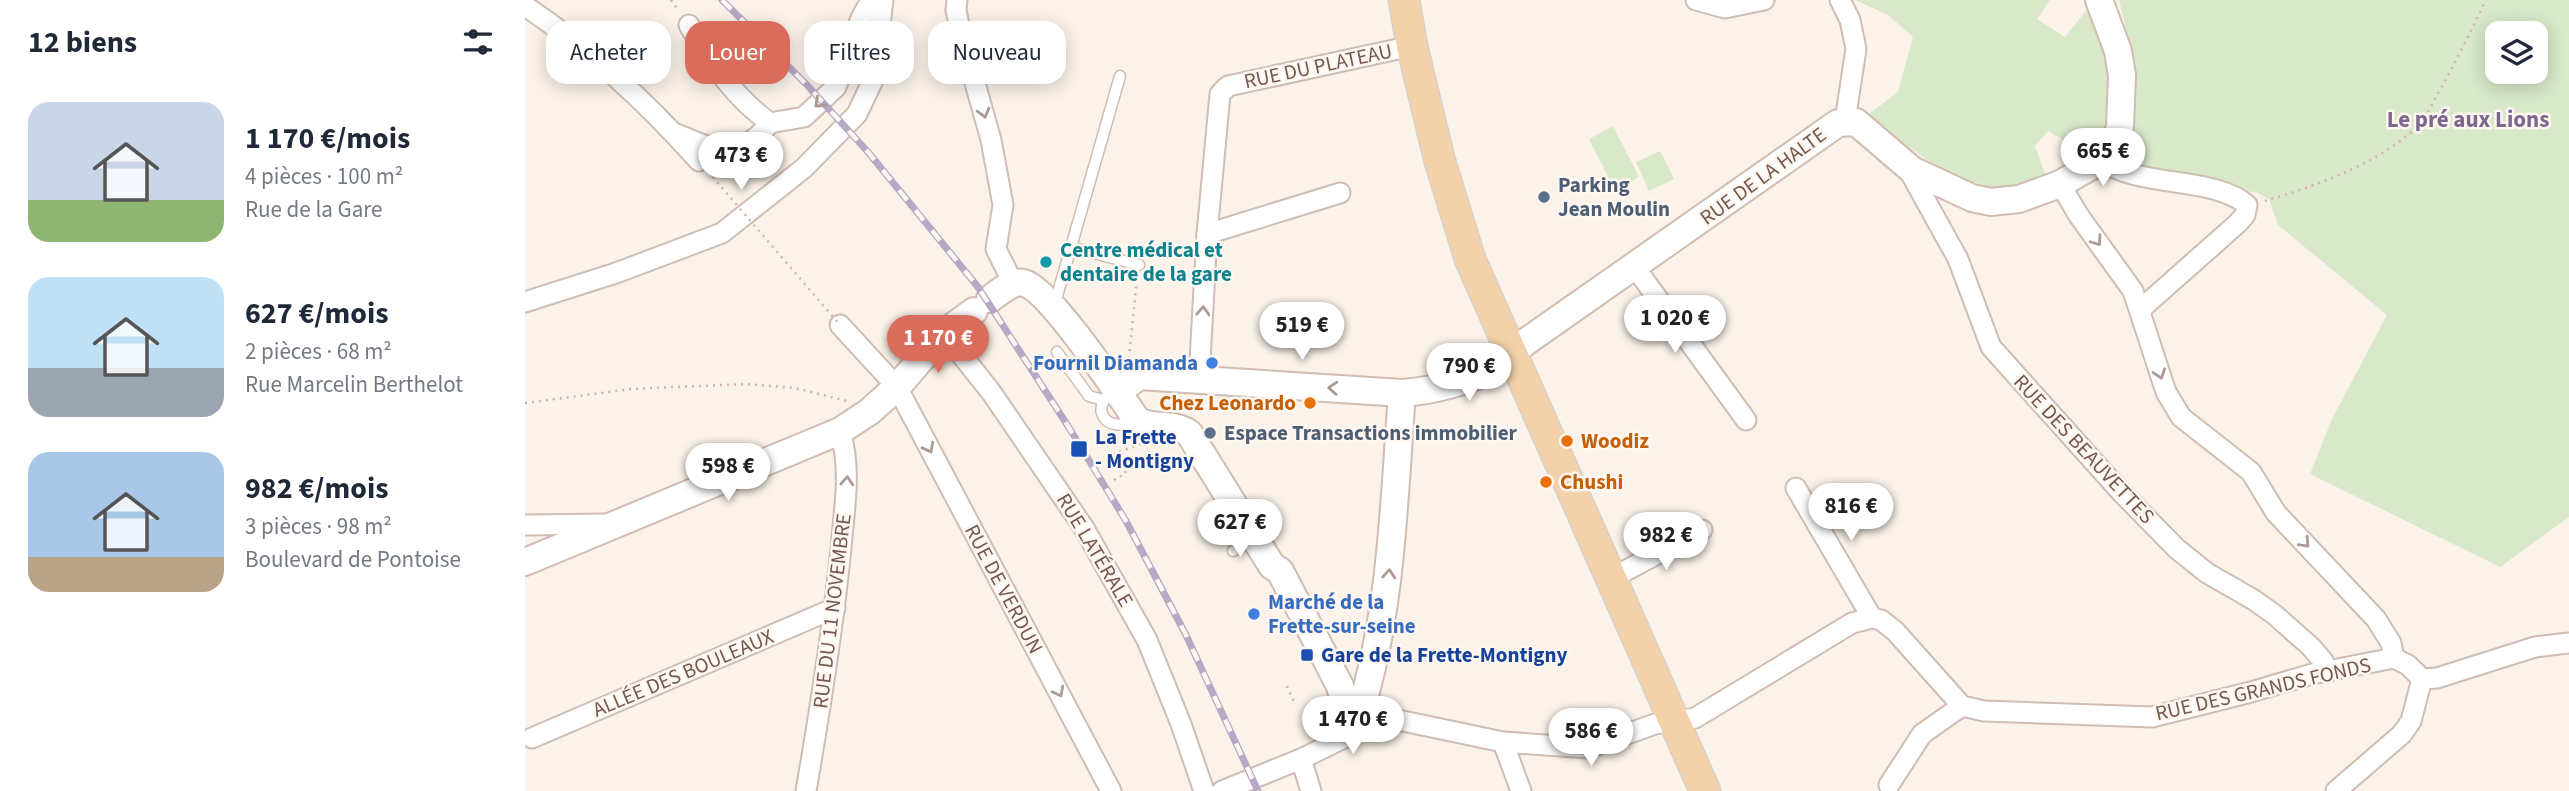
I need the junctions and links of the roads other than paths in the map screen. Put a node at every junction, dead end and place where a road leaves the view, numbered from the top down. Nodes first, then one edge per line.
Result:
1 (871, 0) edge
2 (883, 0) edge
3 (957, 0) edge
4 (1404, 0) edge
5 (1696, 0) edge
6 (1764, 0) edge
7 (1840, 0) edge
8 (2099, 0) edge
9 (525, 6) edge
10 (1412, 46) junction
11 (1119, 76) dead end
12 (729, 84) edge
13 (1845, 121) junction
14 (770, 123) junction
15 (674, 133) junction
16 (2102, 160) junction
17 (699, 161) road end
18 (1912, 170) junction
19 (2060, 184) junction
20 (1340, 193) dead end
21 (1207, 234) junction
22 (1071, 247) junction
23 (1139, 265) road end
24 (1634, 266) junction
25 (1013, 284) junction
26 (525, 302) edge
27 (1054, 307) junction
28 (2141, 309) junction
29 (841, 325) road end
30 (943, 333) junction
31 (1056, 352) dead end
32 (1512, 352) junction
33 (1199, 379) junction
34 (897, 387) junction
35 (1402, 393) junction
36 (1112, 394) junction
37 (1746, 420) dead end
38 (841, 431) junction
39 (1796, 488) dead end
40 (613, 524) junction
41 (525, 525) edge
42 (1702, 530) dead end
43 (525, 562) edge
44 (1610, 579) junction
45 (835, 608) junction
46 (1872, 618) junction
47 (2569, 643) edge
48 (2394, 658) junction
49 (2327, 671) junction
50 (2422, 679) junction
51 (1340, 686) junction
52 (1368, 686) junction
53 (1962, 706) junction
54 (1360, 712) junction
55 (1673, 722) junction
56 (532, 738) dead end
57 (1503, 742) junction
58 (1301, 759) junction
59 (1889, 785) dead end
60 (807, 786) edge
61 (786, 791) edge
62 (1111, 791) edge
63 (1204, 791) edge
64 (1222, 791) edge
65 (1311, 791) edge
66 (1521, 791) edge
67 (1705, 791) edge
68 (2336, 791) edge

1 -> 14 street
2 - 26 street
3 -> 25 street
4 - 10 main road
5 - 6 street
7 - 13 street
8 - 16 street
9 - 15 street
10 - 21 street, RUE DU PLATEAU
10 - 32 main road
11 - 22 lane
12 - 14 street
13 - 18 street, RUE DE LA HALTE
13 - 24 street, RUE DE LA HALTE
14 - 15 street
15 - 17 street
16 - 19 street, RUE DE LA HALTE
16 - 28 street
18 - 19 street, RUE DE LA HALTE
18 - 49 street, RUE DES BEAUVETTES
19 -> 28 street
20 - 21 street
33 -> 21 street, RUE DU PLATEAU
22 - 23 lane
22 - 27 lane
24 - 32 street, RUE DE LA HALTE
24 - 37 street
25 - 27 street
25 - 30 street
27 - 36 street
28 -> 48 street
29 - 34 street, RUE DE VERDUN
30 - 34 street
30 - 63 street, RUE LATÉRALE
31 - 36 lane
32 - 35 street, RUE DE LA HALTE
32 - 44 main road
35 -> 33 street, RUE DE LA HALTE
33 - 36 street, RUE DE LA HALTE
34 - 38 street
34 -> 62 street, RUE DE VERDUN
52 -> 35 street
36 - 51 street
38 - 40 street
45 -> 38 street, RUE DU 11 NOVEMBRE
39 - 46 street
40 - 41 street
40 - 43 street
42 - 44 street
44 - 55 main road
45 - 56 street, ALLÉE DES BOULEAUX
45 - 60 street, RUE DU 11 NOVEMBRE
46 - 53 street
46 - 55 street
47 - 50 street
48 - 49 street, RUE DES GRANDS FONDS
48 - 50 street, RUE DES GRANDS FONDS
49 - 53 street, RUE DES GRANDS FONDS
50 - 68 street
51 - 52 street
51 - 54 street
52 - 54 street
53 - 59 street
54 - 57 street
54 - 58 street
55 - 57 street
55 - 67 main road
57 - 66 street
58 - 64 street
58 - 65 street
60 - 61 street

